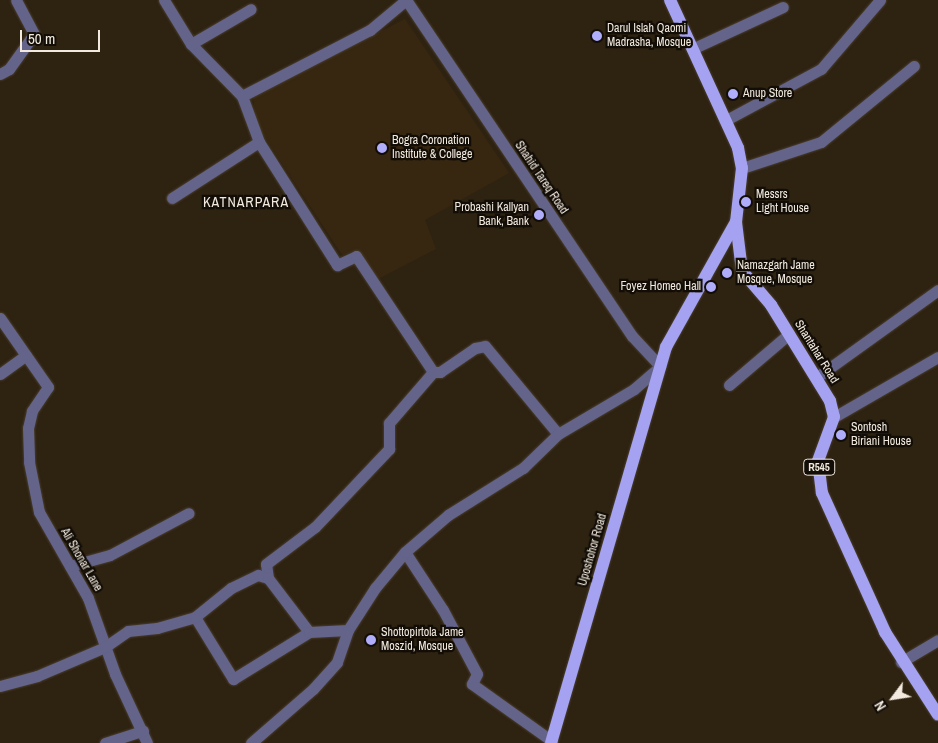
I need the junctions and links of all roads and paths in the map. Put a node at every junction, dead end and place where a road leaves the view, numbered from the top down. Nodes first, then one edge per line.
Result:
1 (16, 0) edge
2 (164, 0) edge
3 (406, 0) edge
4 (670, 0) edge
5 (880, 0) edge
6 (783, 7) dead end
7 (251, 10) dead end
8 (191, 44) junction
9 (692, 50) junction
10 (914, 66) dead end
11 (0, 74) edge
12 (242, 96) junction
13 (728, 119) junction
14 (259, 142) junction
15 (742, 168) junction
16 (172, 198) dead end
17 (736, 222) junction
18 (712, 262) junction
19 (742, 271) junction
20 (938, 290) edge
21 (0, 318) edge
22 (789, 334) junction
23 (26, 355) junction
24 (938, 357) edge
25 (660, 366) junction
26 (434, 372) junction
27 (0, 374) edge
28 (817, 377) junction
29 (729, 385) dead end
30 (834, 417) junction
31 (558, 434) junction
32 (189, 513) dead end
33 (405, 552) junction
34 (70, 566) junction
35 (268, 578) junction
36 (195, 617) junction
37 (348, 630) junction
38 (309, 632) junction
39 (938, 640) edge
40 (105, 647) junction
41 (901, 662) junction
42 (0, 686) edge
43 (938, 714) edge
44 (143, 731) junction
45 (551, 742) edge
46 (105, 743) edge
47 (147, 743) edge
48 (251, 743) edge

1 - 11 street
2 - 8 street
3 - 12 street
3 - 25 street, Shahid Tareq Road
4 - 9 main road, Shantahar Road
5 - 13 street
6 - 9 street
7 - 8 street
8 - 12 street
9 - 13 main road, Shantahar Road
10 - 15 street
12 - 14 street
13 - 15 main road, Shantahar Road
14 - 16 street
14 - 26 street
15 - 17 main road, Shantahar Road
17 - 18 main road, Uposhohor Road
17 - 19 main road, Shantahar Road
18 - 19 main road
18 - 25 main road, Uposhohor Road
19 - 22 main road, Shantahar Road
20 - 28 street
21 - 23 street
22 - 28 main road, Shantahar Road
22 - 29 street
23 - 27 street
23 - 34 street, Ali Shonar Lane
24 - 30 street
25 - 31 street
25 - 45 main road, Uposhohor Road
26 - 31 street
26 - 35 street
28 - 30 main road, Shantahar Road
30 - 41 main road, R545
31 - 33 street
32 - 34 street
33 - 37 street
33 - 45 street
34 - 40 street, Ali Shonar Lane
35 - 36 street
35 - 38 street
36 - 38 street
36 - 40 street
37 - 38 street
37 - 48 street
39 - 41 street
40 - 42 street
40 - 44 street, Ali Shonar Lane
41 - 43 main road, R545
44 - 46 street
44 - 47 street, Ali Shonar Lane

